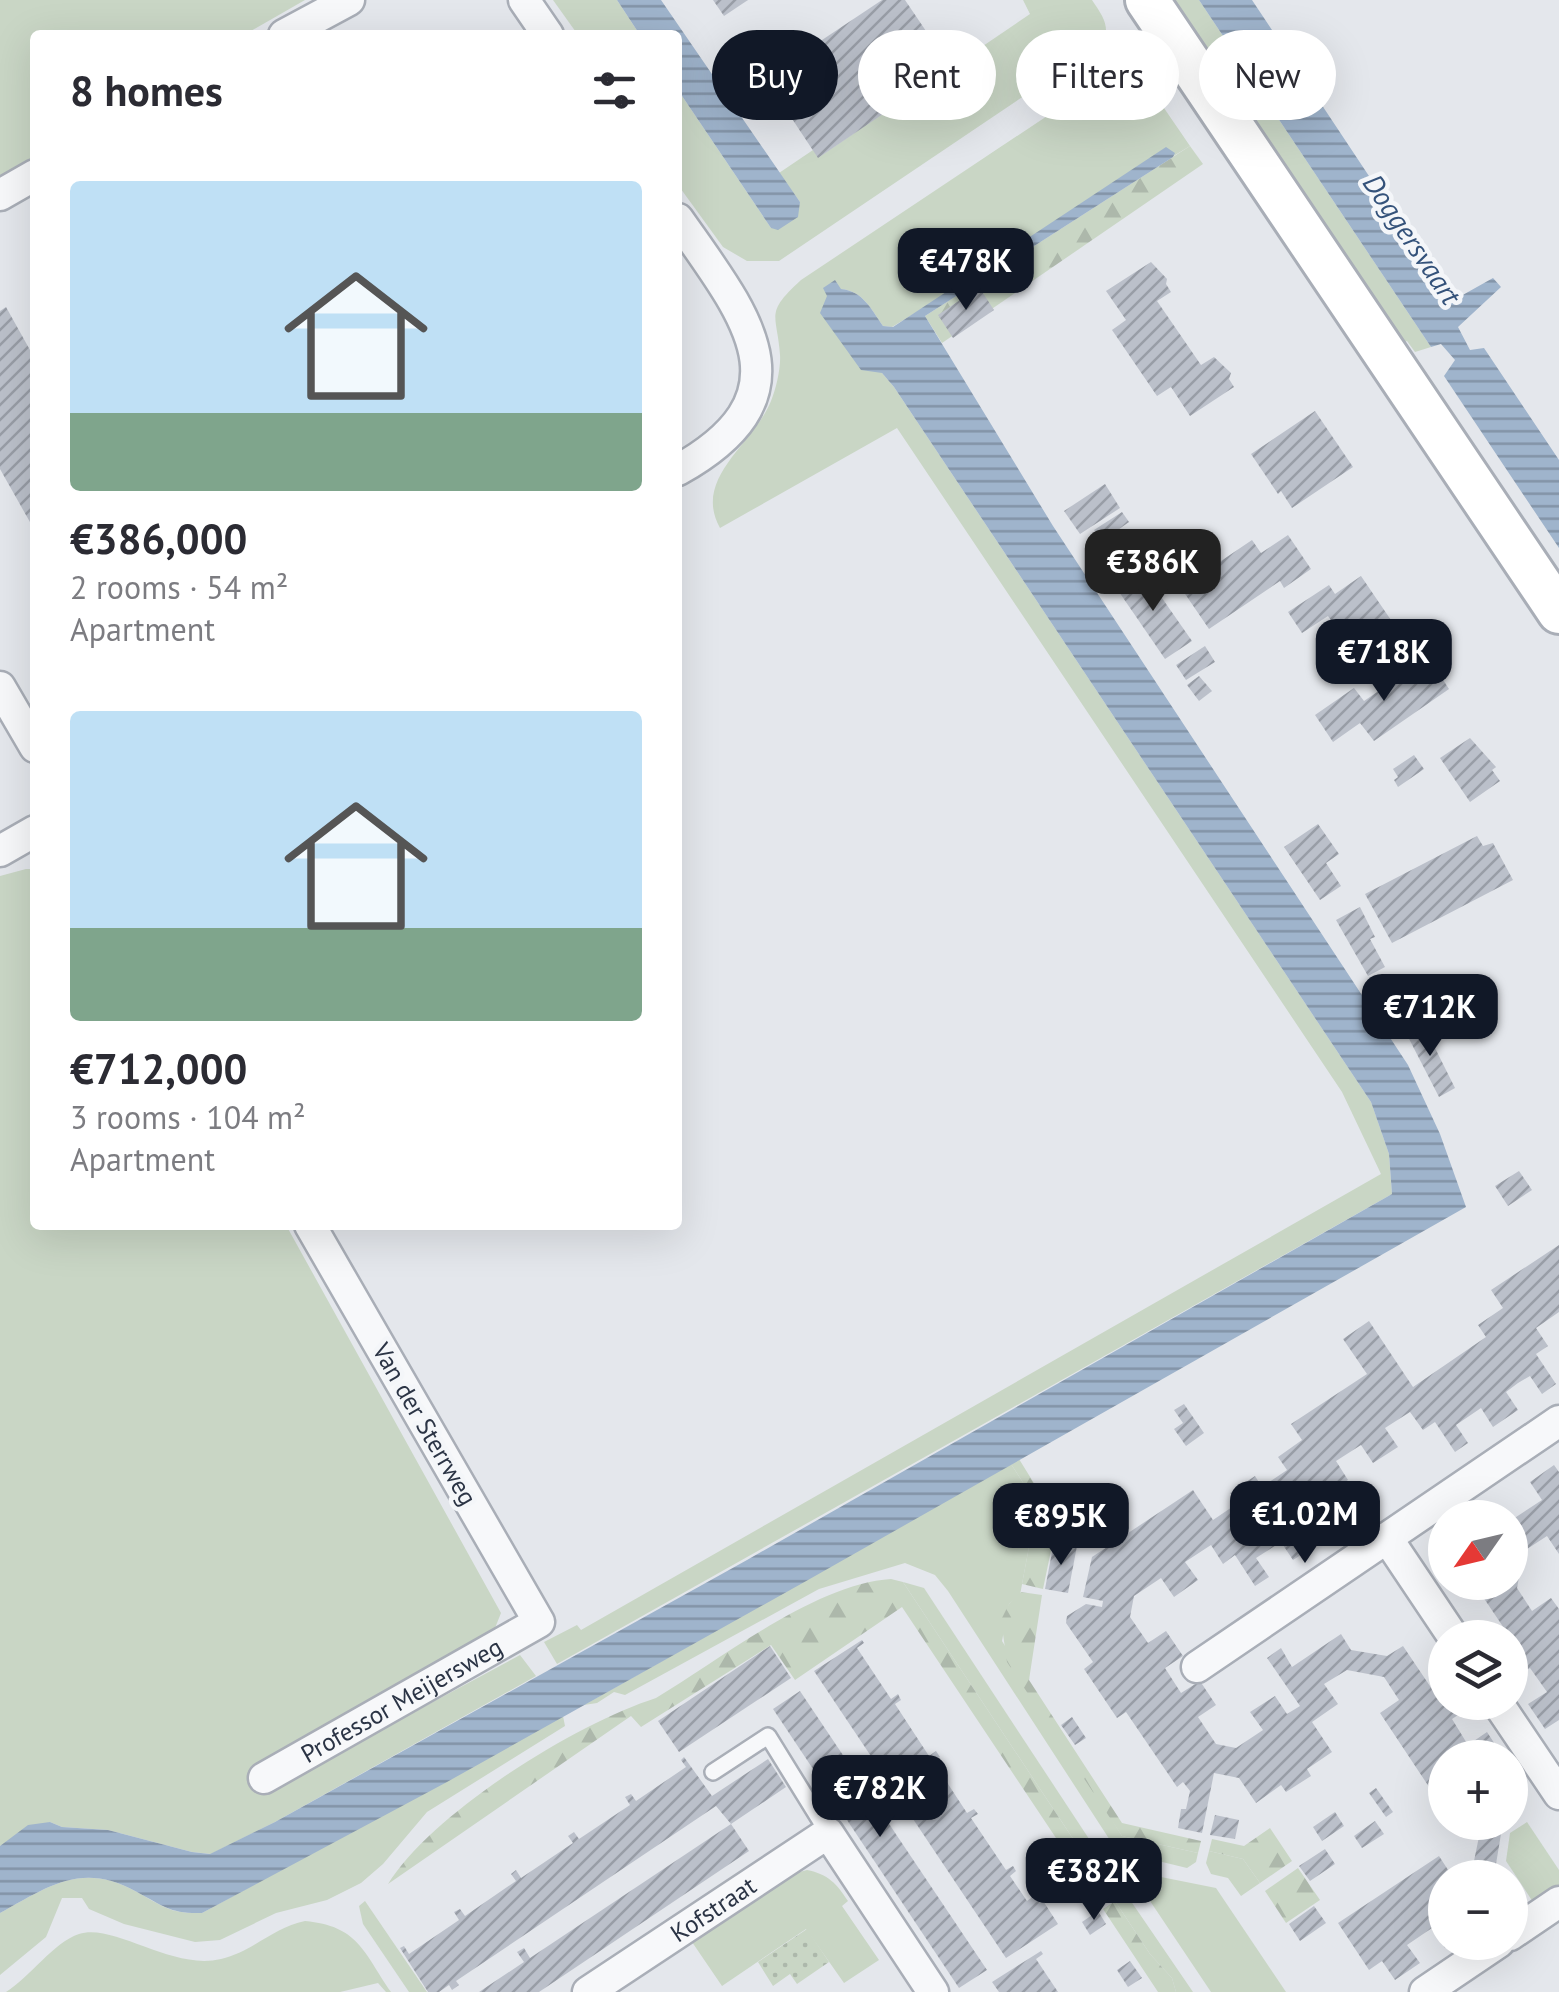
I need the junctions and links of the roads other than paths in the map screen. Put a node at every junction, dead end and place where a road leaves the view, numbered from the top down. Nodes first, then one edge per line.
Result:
1 (349, 0) edge
2 (524, 0) edge
3 (1147, 0) edge
4 (293, 30) edge
5 (545, 30) edge
6 (30, 178) edge
7 (0, 195) edge
8 (682, 225) edge
9 (682, 467) edge
10 (1559, 612) edge
11 (0, 687) edge
12 (30, 738) edge
13 (30, 834) edge
14 (0, 851) edge
15 (313, 1230) edge
16 (1559, 1421) edge
17 (1387, 1538) junction
18 (1442, 1620) edge
19 (539, 1622) joint
20 (1196, 1667) dead end
21 (1509, 1720) edge
22 (713, 1772) dead end
23 (264, 1778) dead end
24 (1559, 1794) edge
25 (828, 1833) junction
26 (1559, 1902) edge
27 (1528, 1923) edge
28 (1472, 1960) edge
29 (588, 1992) edge
30 (933, 1992) edge
31 (1425, 1992) edge

1 - 4 street
2 - 5 street
3 - 10 street
6 - 7 street
8 - 9 street
11 - 12 street
13 - 14 street
15 - 19 street, Van der Sterrweg
16 - 17 street
17 - 18 street
17 - 20 street
19 - 23 street, Professor Meijersweg
21 - 24 street
22 - 25 lane
25 - 29 street, Kofstraat
25 - 30 street
26 - 27 street
28 - 31 street

